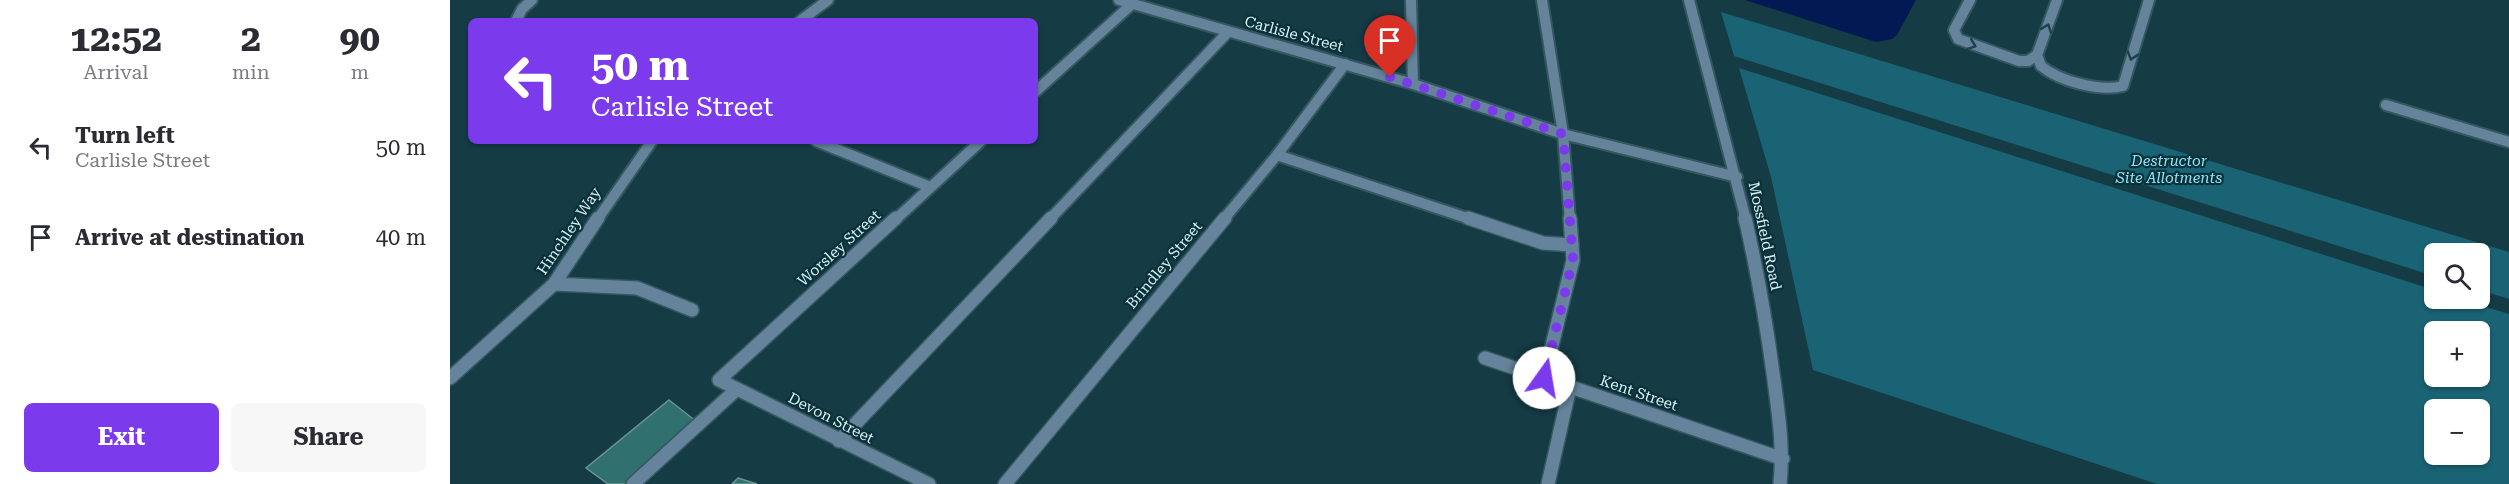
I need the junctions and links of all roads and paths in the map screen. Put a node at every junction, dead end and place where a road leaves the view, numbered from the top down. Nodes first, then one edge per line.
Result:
1 (532, 0) edge
2 (828, 0) edge
3 (1119, 0) edge
4 (1411, 0) edge
5 (1542, 0) edge
6 (1689, 0) edge
7 (1970, 0) edge
8 (2057, 0) edge
9 (2149, 0) edge
10 (1132, 4) junction
11 (516, 18) edge
12 (804, 18) edge
13 (1228, 32) junction
14 (2037, 56) junction
15 (1345, 64) junction
16 (1413, 84) junction
17 (1038, 89) edge
18 (2386, 105) dead end
19 (1563, 134) junction
20 (2509, 142) edge
21 (650, 144) edge
22 (823, 144) edge
23 (978, 144) edge
24 (1277, 155) junction
25 (1737, 177) junction
26 (930, 187) junction
27 (1572, 245) junction
28 (554, 284) junction
29 (692, 310) dead end
30 (1485, 358) dead end
31 (450, 378) edge
32 (1544, 378) junction
33 (719, 380) joint
34 (1570, 387) junction
35 (737, 389) junction
36 (839, 441) junction
37 (1784, 459) junction
38 (906, 480) edge
39 (633, 484) edge
40 (929, 484) edge
41 (1005, 484) edge
42 (1548, 484) edge
43 (1780, 484) edge

1 - 11 street
2 - 12 street
3 - 10 street, Carlisle Street
4 - 16 street
5 - 19 street
6 - 25 street, Mossfield Road
7 -> 14 street
14 -> 8 street
9 -> 14 street
10 - 13 street, Carlisle Street
10 - 17 street
13 - 15 street, Carlisle Street
13 - 36 street
15 - 16 street, Carlisle Street
15 - 24 street, Brindley Street
16 - 19 street, Carlisle Street
18 - 20 street
19 - 25 street, Carlisle Street
19 - 27 street
21 - 28 street, Hinchley Way
22 - 26 street
23 - 26 street, Worsley Street
24 - 27 street
24 - 41 street, Brindley Street
25 - 37 street, Mossfield Road
26 - 33 street, Worsley Street
27 - 32 street
28 - 29 street
28 - 31 street, Hinchley Way
30 - 32 street, Kent Street
32 - 34 street, Kent Street
33 - 35 street, Devon Street
34 - 37 street, Kent Street
34 - 42 street
35 - 36 street, Devon Street
35 - 39 street
36 - 38 street, Devon Street
37 - 43 street, Mossfield Road
38 - 40 street, Devon Street

